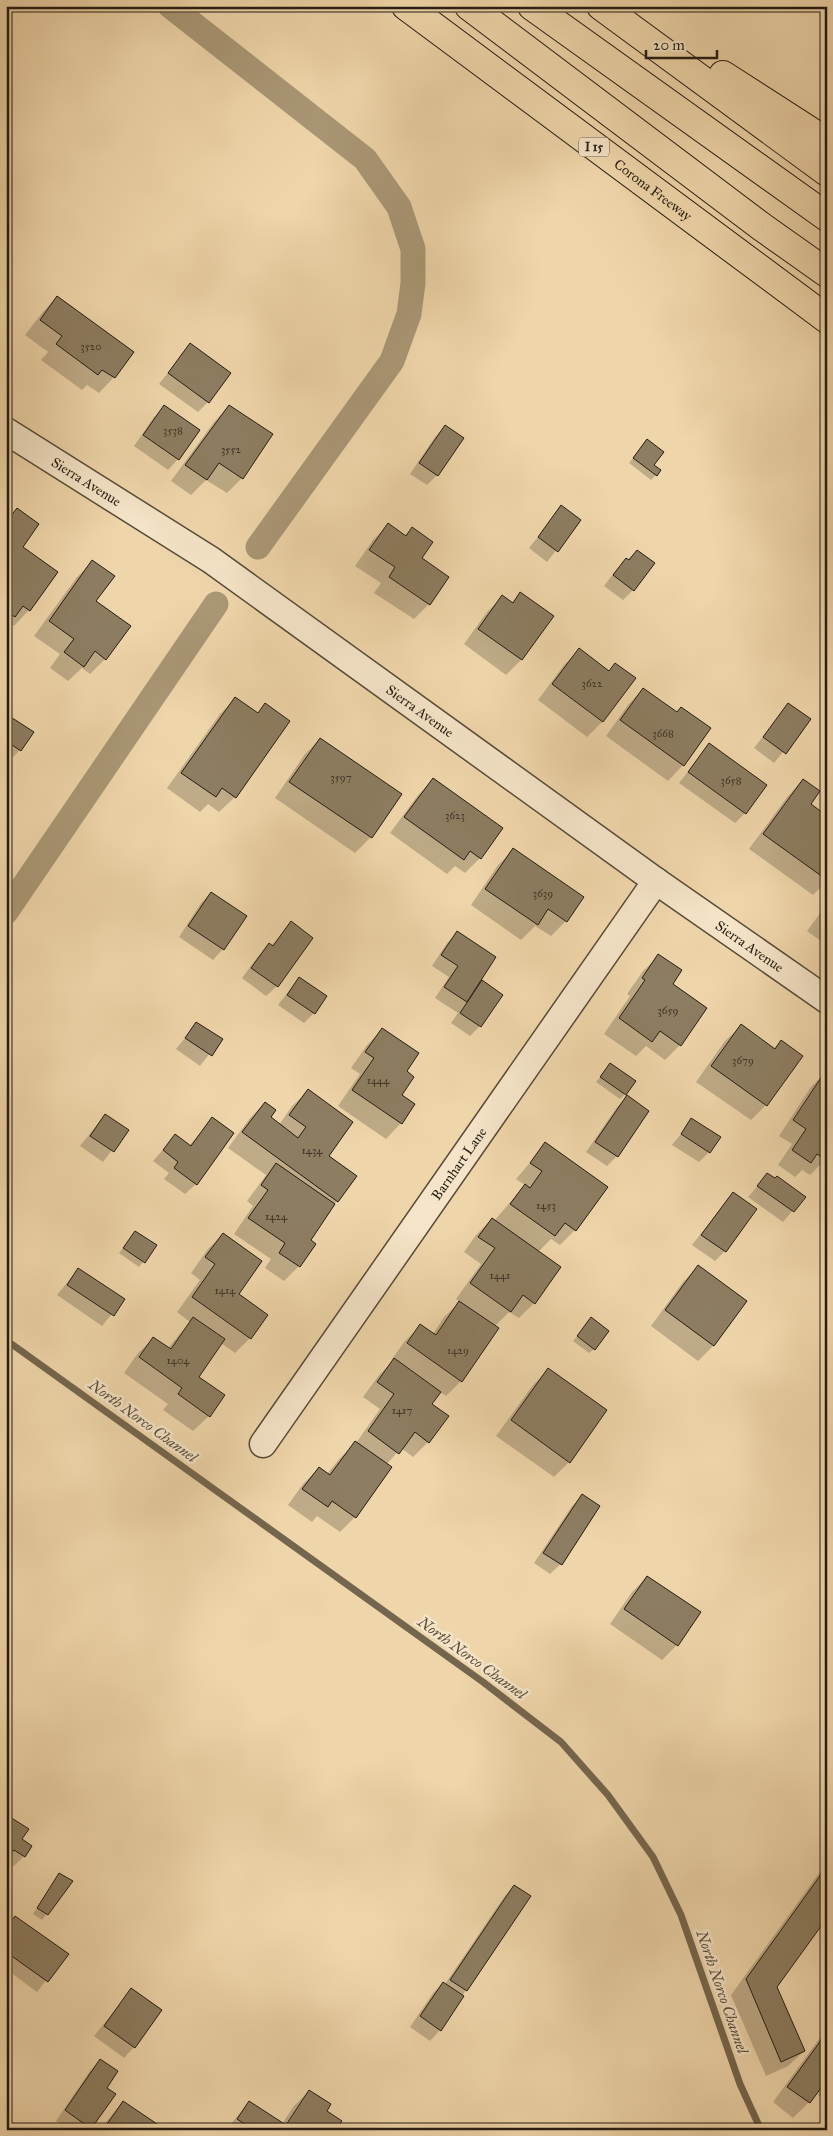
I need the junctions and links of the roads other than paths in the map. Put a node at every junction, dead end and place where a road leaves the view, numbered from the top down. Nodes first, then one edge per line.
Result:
1 (406, 6) edge
2 (469, 6) edge
3 (532, 6) edge
4 (601, 6) edge
5 (616, 6) edge
6 (827, 142) edge
7 (827, 172) edge
8 (827, 217) edge
9 (827, 273) edge
10 (782, 287) junction
11 (827, 319) edge
12 (827, 333) edge
13 (6, 430) edge
14 (656, 881) junction
15 (827, 1000) edge
16 (263, 1444) dead end

1 - 10 highway, Corona Freeway / I 15
2 - 9 highway
3 - 8 highway
4 - 7 highway
5 - 6 highway
10 - 11 highway, Corona Freeway / I 15
10 - 12 highway
13 - 14 street, Sierra Avenue
14 - 15 street, Sierra Avenue
14 - 16 street, Barnhart Lane

